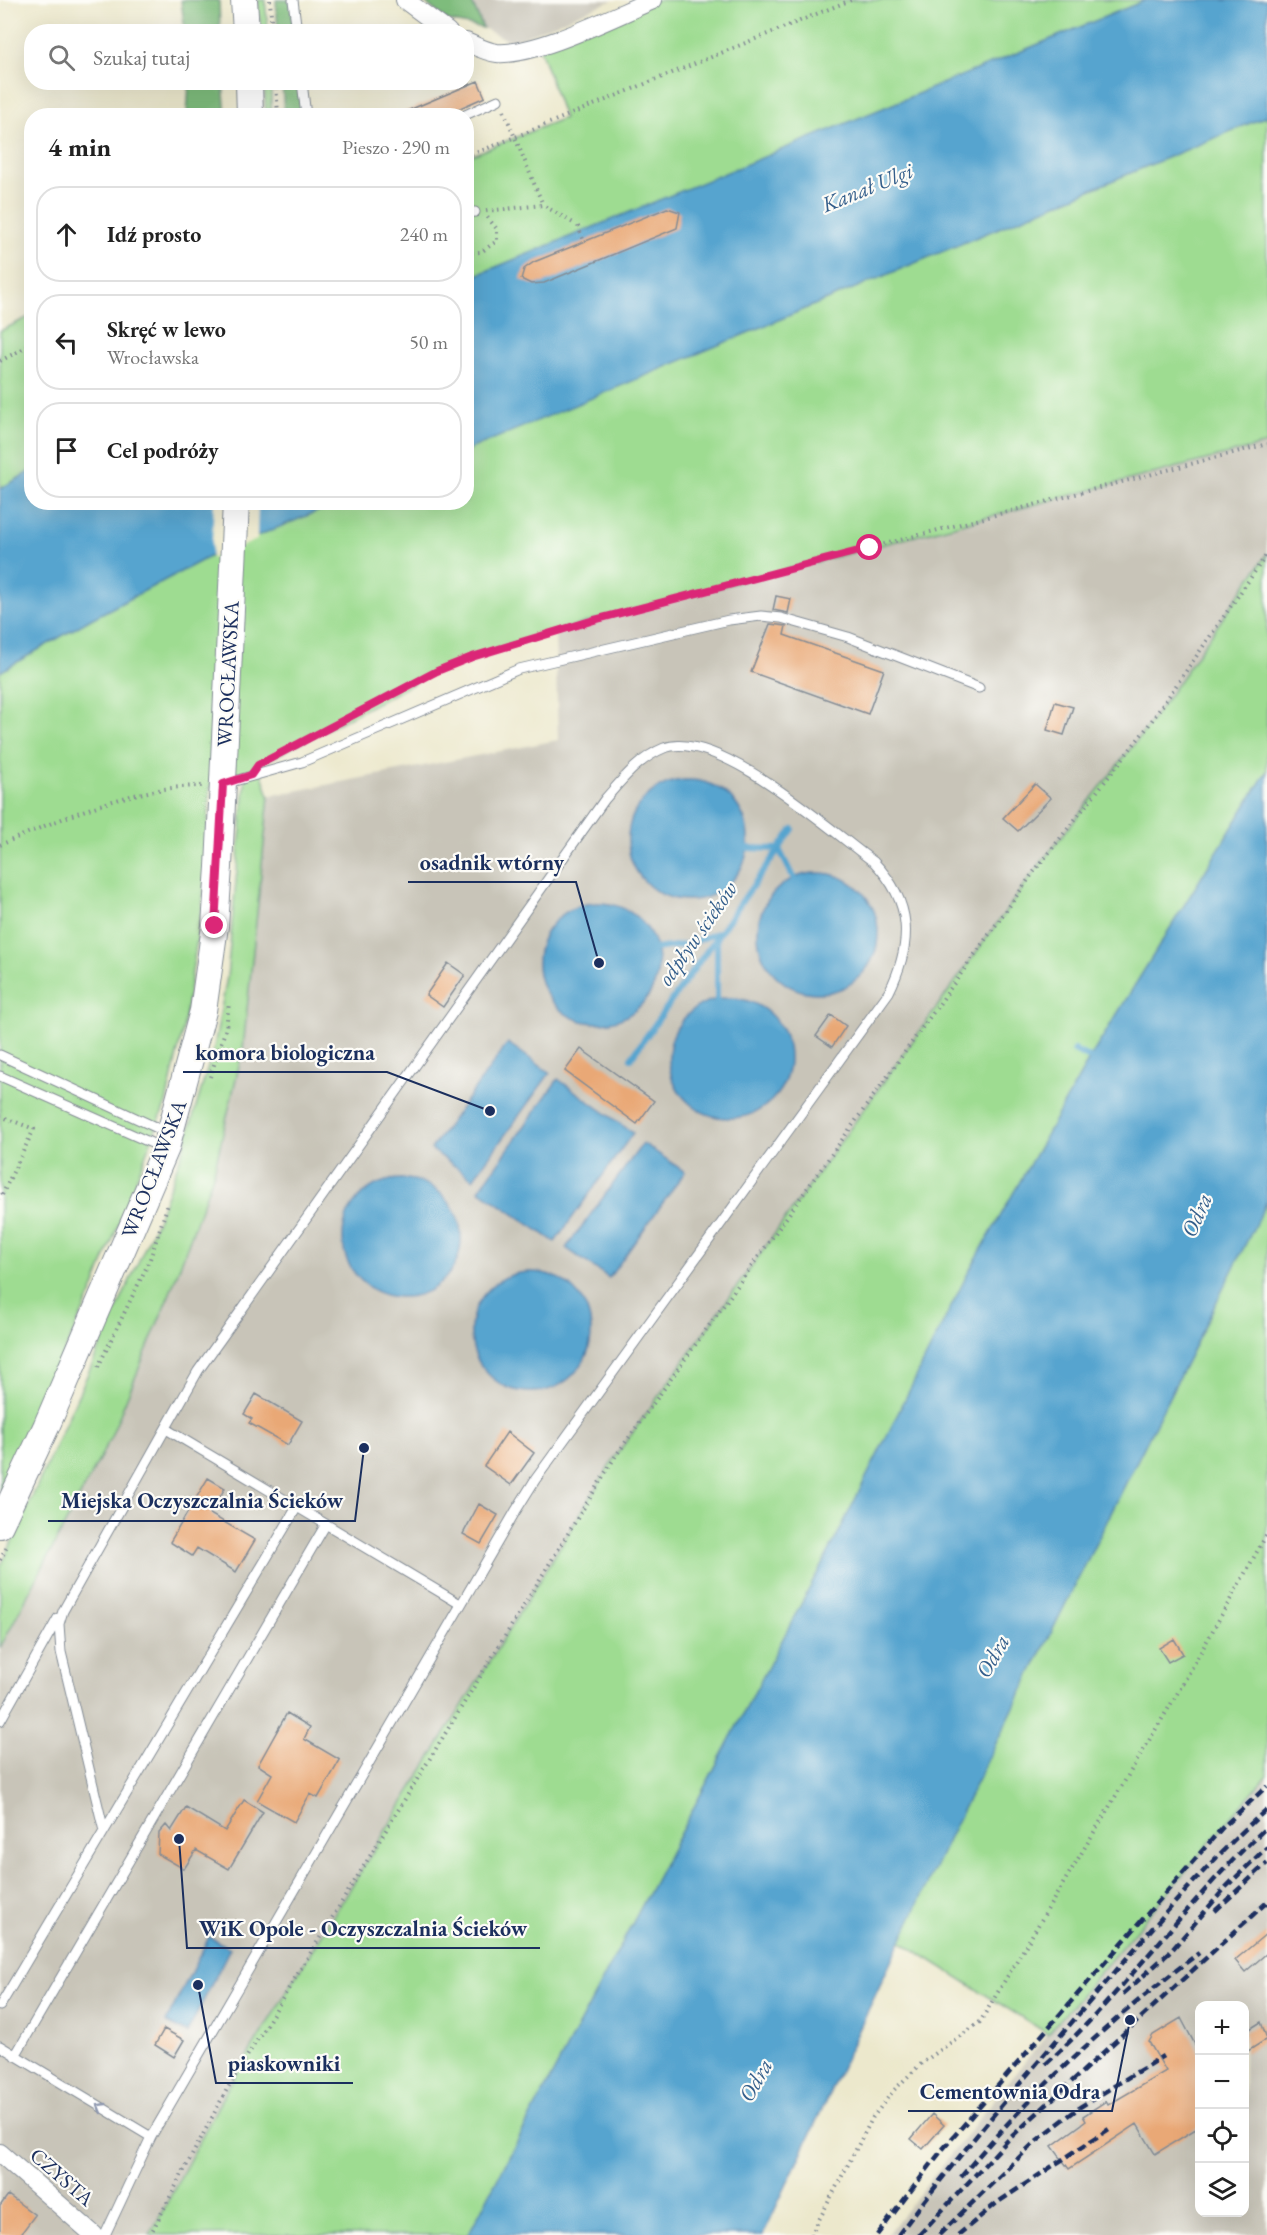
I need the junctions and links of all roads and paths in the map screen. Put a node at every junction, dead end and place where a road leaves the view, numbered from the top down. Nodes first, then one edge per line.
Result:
1 (244, 0) edge
2 (270, 0) edge
3 (293, 0) edge
4 (405, 0) edge
5 (653, 0) edge
6 (851, 0) edge
7 (246, 24) edge
8 (272, 24) edge
9 (296, 24) edge
10 (437, 24) edge
11 (474, 45) edge
12 (249, 90) edge
13 (276, 90) edge
14 (303, 90) edge
15 (498, 100) joint
16 (250, 108) edge
17 (278, 108) edge
18 (305, 108) edge
19 (474, 111) edge
20 (516, 138) junction
21 (474, 154) edge
22 (543, 205) junction
23 (474, 213) edge
24 (474, 214) edge
25 (584, 242) dead end
26 (474, 252) edge
27 (24, 348) edge
28 (0, 360) edge
29 (1267, 444) edge
30 (235, 510) edge
31 (1267, 554) edge
32 (979, 688) dead end
33 (288, 750) dead end
34 (217, 785) junction
35 (0, 845) edge
36 (0, 1054) edge
37 (0, 1076) edge
38 (0, 1116) edge
39 (168, 1142) junction
40 (0, 1199) edge
41 (166, 1429) junction
42 (297, 1507) junction
43 (326, 1524) junction
44 (0, 1525) edge
45 (1267, 1534) edge
46 (460, 1604) junction
47 (63, 1611) junction
48 (0, 1721) edge
49 (104, 1831) junction
50 (0, 2006) edge
51 (0, 2046) edge
52 (15, 2056) junction
53 (152, 2137) junction
54 (0, 2153) edge
55 (94, 2235) edge
56 (105, 2235) edge
57 (150, 2235) edge
58 (811, 2235) edge

1 - 7 main road
2 - 8 path
3 - 9 lane
4 - 10 street
5 - 11 street
6 - 20 path
12 - 16 main road
13 - 17 path
14 - 18 lane
15 - 19 lane
15 - 20 path
20 - 21 path
20 - 22 path
22 - 23 path
22 - 25 path
24 - 26 path
27 - 28 path
29 - 33 path
30 - 34 main road, WROCŁAWSKA
31 - 57 path
32 - 34 lane
34 - 35 path
34 - 39 main road, WROCŁAWSKA
36 - 39 lane
37 - 39 lane
38 - 40 path
39 - 44 main road, WROCŁAWSKA
41 - 42 lane
41 - 46 lane
41 - 47 lane
42 - 43 lane
42 - 49 lane
43 - 46 lane
43 - 52 lane
45 - 58 path
46 - 53 lane
47 - 48 lane
47 - 49 lane
49 - 50 lane
51 - 52 lane
53 -> 52 lane
53 - 56 lane
54 - 55 street, CZYSTA

